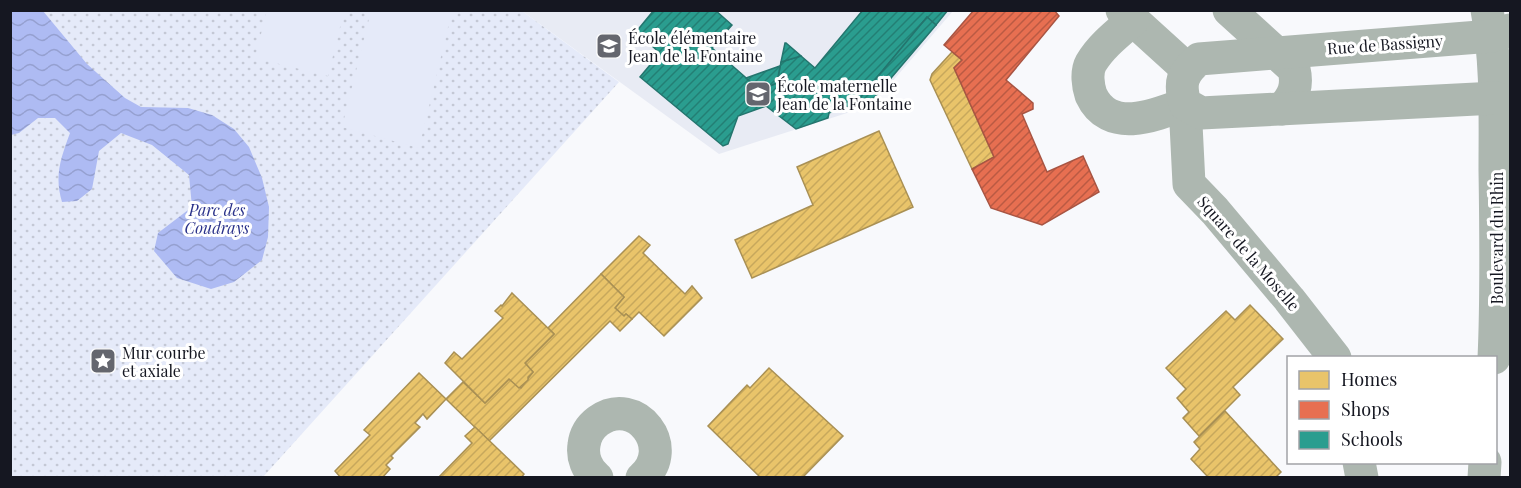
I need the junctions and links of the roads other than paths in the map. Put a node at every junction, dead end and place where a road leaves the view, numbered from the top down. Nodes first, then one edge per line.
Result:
1 (1229, 10) edge
2 (1127, 15) edge
3 (1497, 25) edge
4 (1278, 52) junction
5 (1187, 69) junction
6 (1496, 98) junction
7 (1185, 104) junction
8 (1282, 109) junction
9 (1334, 356) edge
10 (1494, 356) edge
11 (592, 476) edge
12 (642, 477) edge

1 - 4 street
2 - 5 street
2 - 7 street
3 - 4 street, Rue de Bassigny
3 - 6 street, Boulevard du Rhin
4 - 5 street, Rue de Bassigny
4 - 8 street
5 - 7 street
6 - 8 street
6 - 10 street, Boulevard du Rhin
7 - 8 street
7 - 9 street, Square de la Moselle
11 - 12 street

